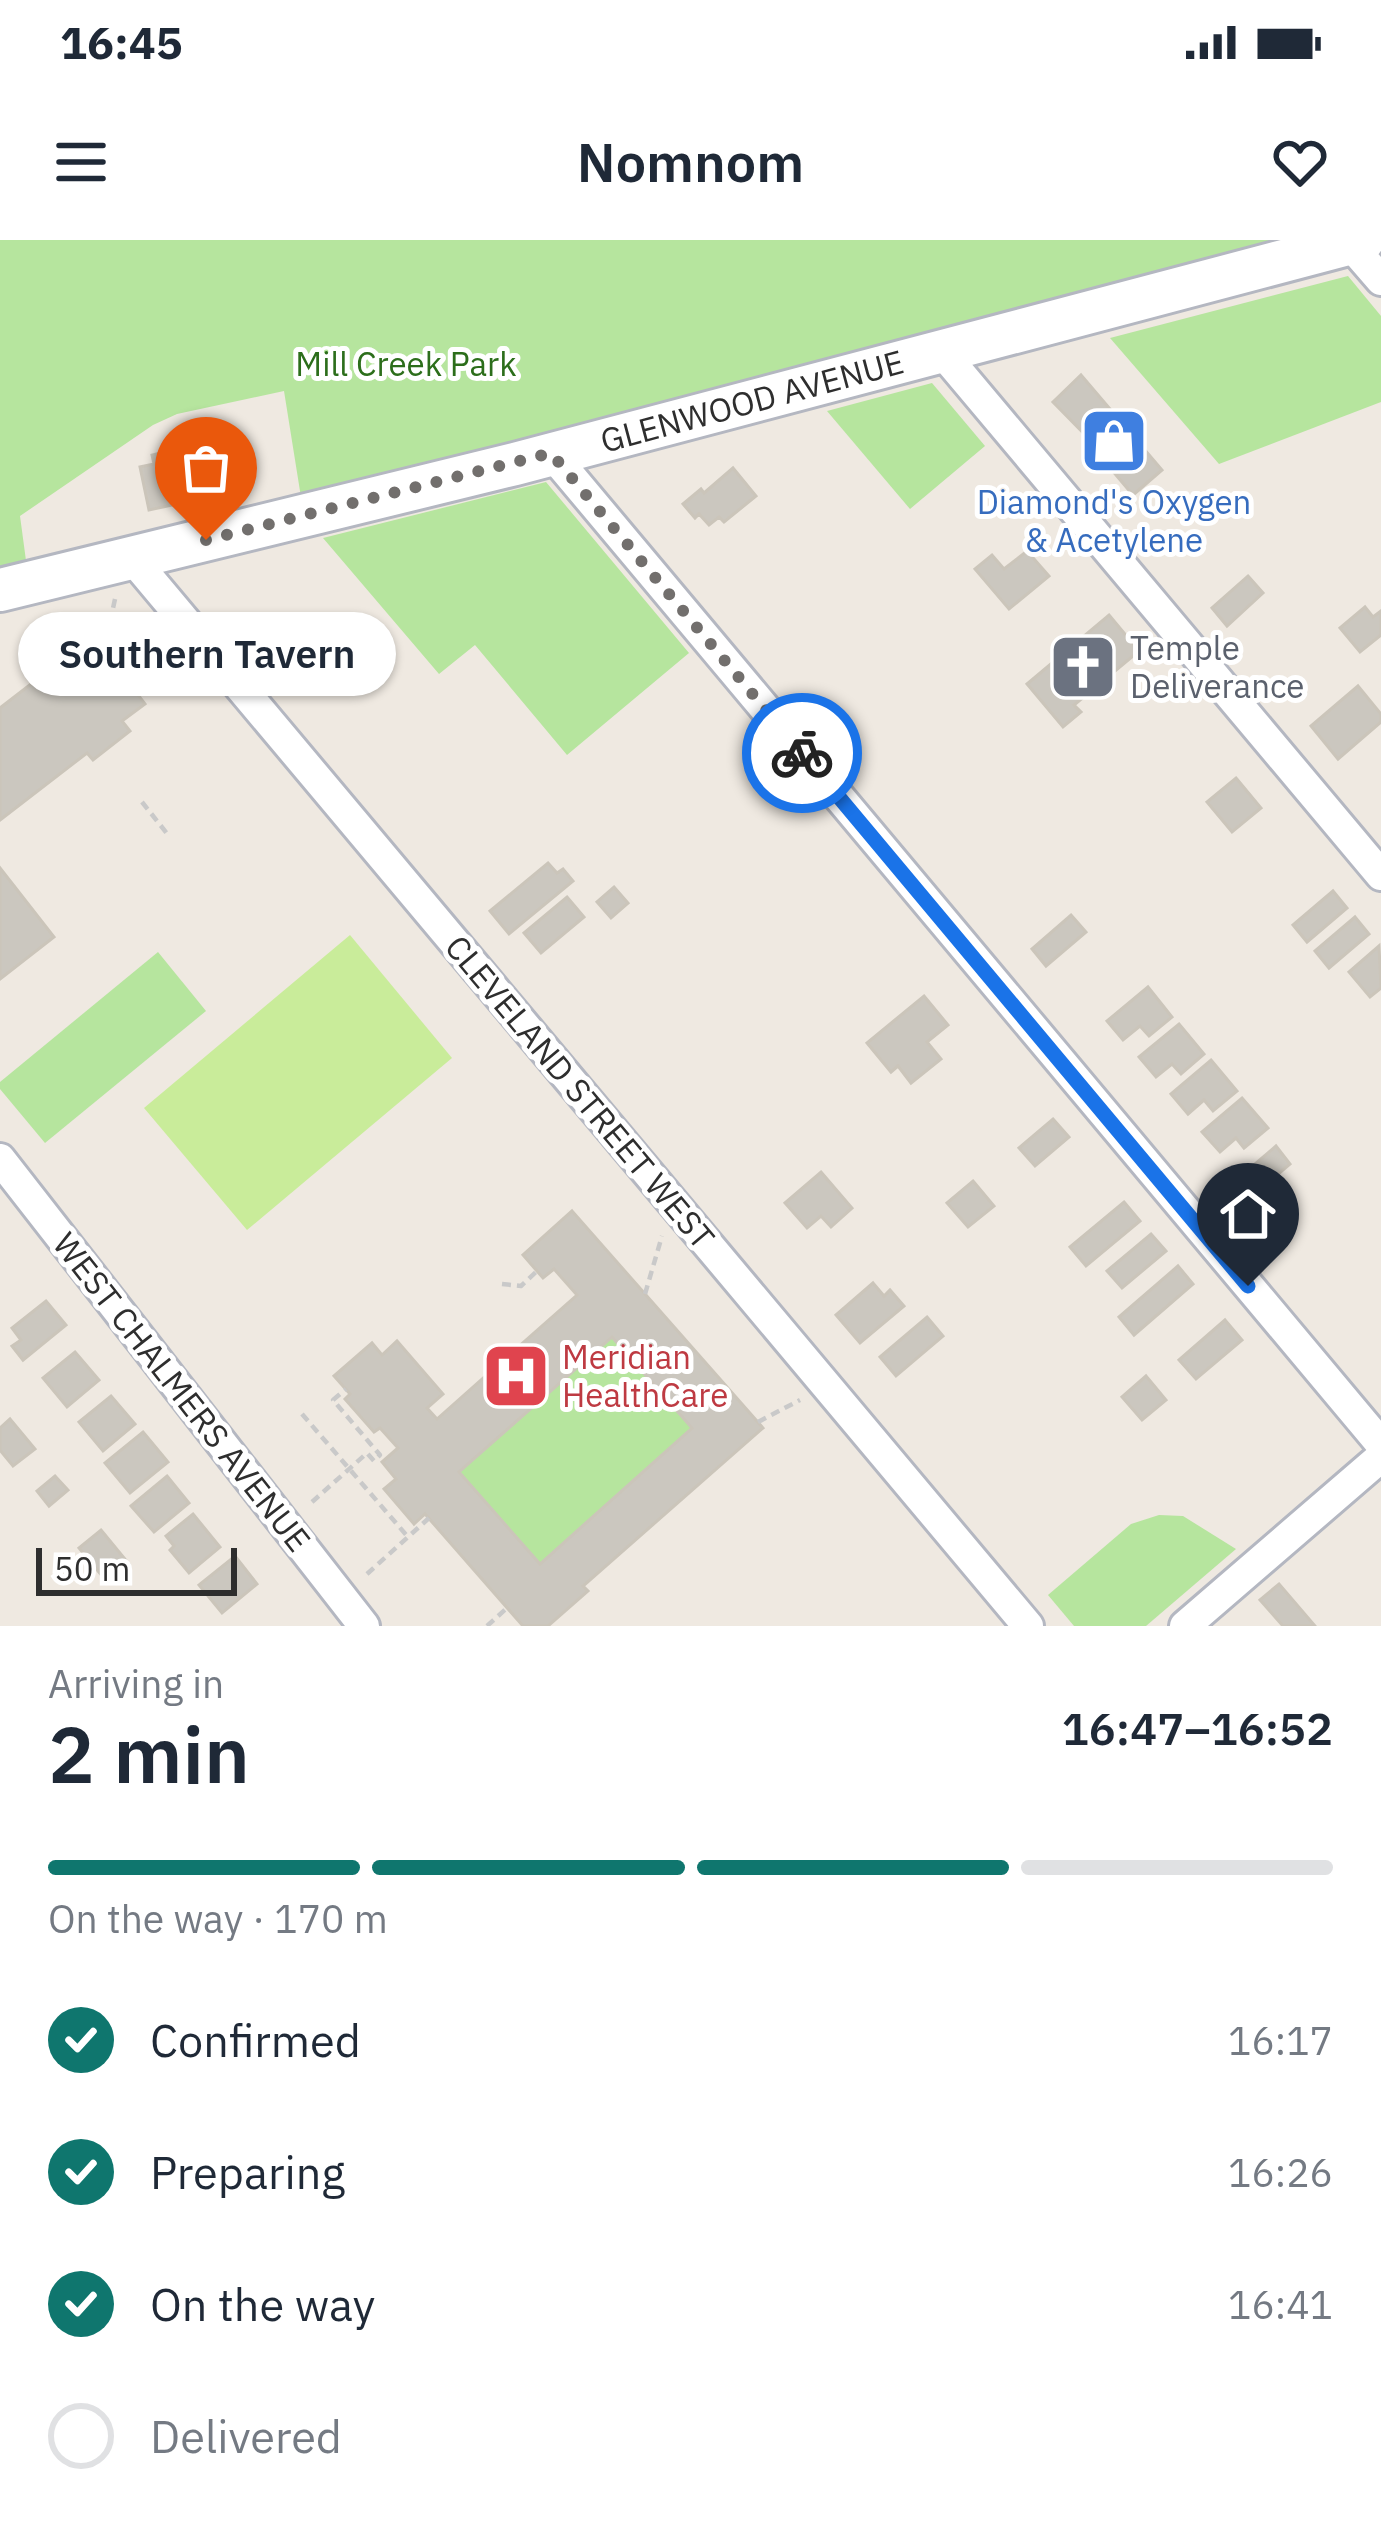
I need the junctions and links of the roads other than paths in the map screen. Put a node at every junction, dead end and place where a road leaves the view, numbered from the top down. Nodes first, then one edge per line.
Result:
1 (1356, 242) edge
2 (1381, 280) edge
3 (941, 352) junction
4 (551, 453) junction
5 (124, 574) junction
6 (0, 590) edge
7 (1381, 875) edge
8 (0, 1159) edge
9 (1381, 1444) edge
10 (1381, 1457) edge
11 (364, 1626) edge
12 (1028, 1626) edge
13 (1185, 1626) edge

1 - 2 street
1 - 3 main road, GLENWOOD AVENUE
3 - 4 main road, GLENWOOD AVENUE
3 - 7 street
4 - 5 main road, GLENWOOD AVENUE
4 - 9 street
5 - 6 main road, GLENWOOD AVENUE
5 - 12 street, CLEVELAND STREET WEST
8 - 11 street, WEST CHALMERS AVENUE
10 - 13 street

